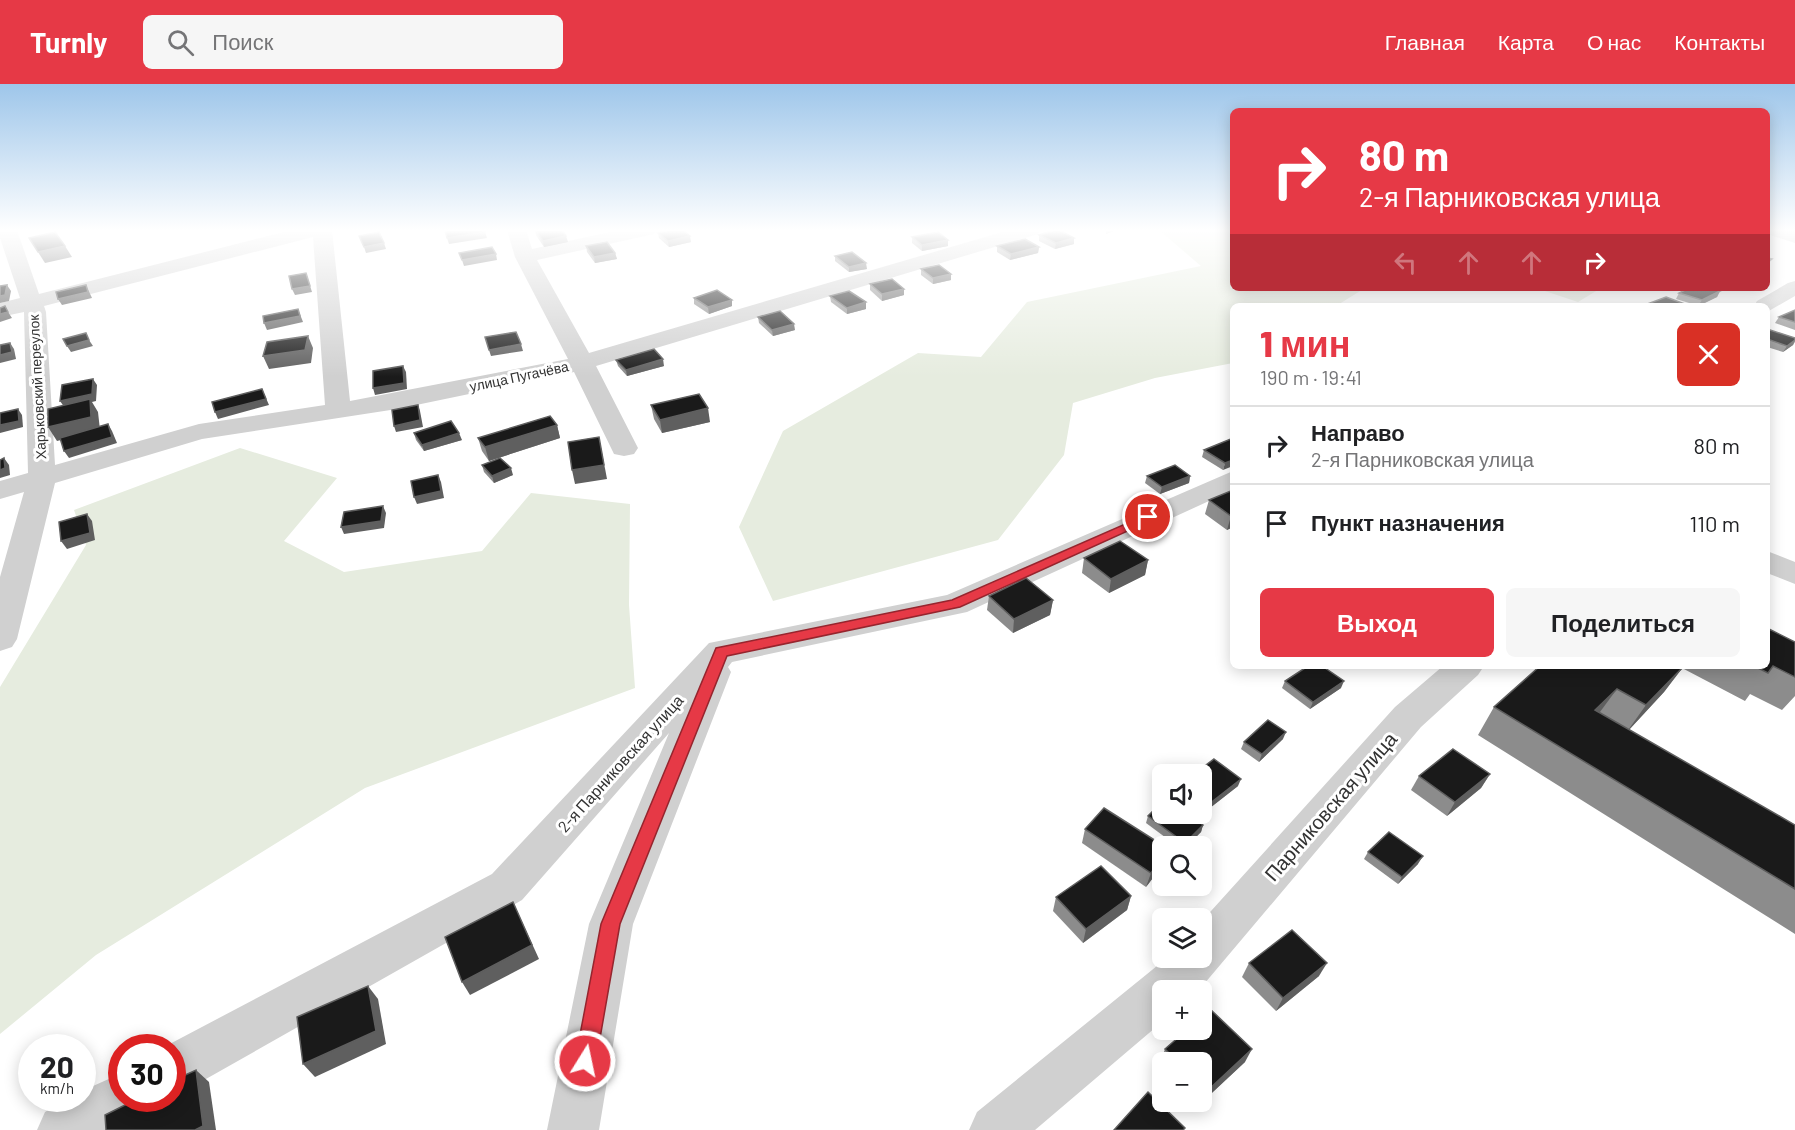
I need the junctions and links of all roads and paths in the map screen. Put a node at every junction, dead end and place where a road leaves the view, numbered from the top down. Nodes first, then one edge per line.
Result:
1 (24, 279) edge
2 (124, 279) edge
3 (326, 279) edge
4 (537, 279) edge
5 (865, 279) edge
6 (1795, 287) edge
7 (32, 302) junction
8 (1770, 303) edge
9 (0, 310) edge
10 (582, 363) junction
11 (338, 410) junction
12 (624, 448) dead end
13 (42, 477) junction
14 (1230, 480) edge
15 (0, 490) edge
16 (1770, 562) edge
17 (1795, 574) edge
18 (0, 639) edge
19 (722, 652) junction
20 (1463, 669) edge
21 (1212, 942) edge
22 (1188, 968) edge
23 (1177, 980) edge
24 (1152, 1001) edge
25 (186, 1062) edge
26 (108, 1106) edge
27 (63, 1130) edge
28 (573, 1130) edge
29 (995, 1130) edge

1 - 7 street, Харьковский переулок
2 - 7 street
3 - 11 street
4 - 10 street
5 - 10 street, улица Пугачёва
6 - 8 street
7 - 9 street
7 - 13 street, Харьковский переулок
10 - 11 street, улица Пугачёва
10 - 12 street
11 - 13 street, улица Пугачёва
13 - 15 street, улица Пугачёва
13 - 18 street, Харьковский переулок
14 - 19 street
16 - 17 street
19 - 25 street, 2-я Парниковская улица
19 - 28 street
20 - 21 street, Парниковская улица
22 - 23 street
24 - 29 street
26 - 27 street

